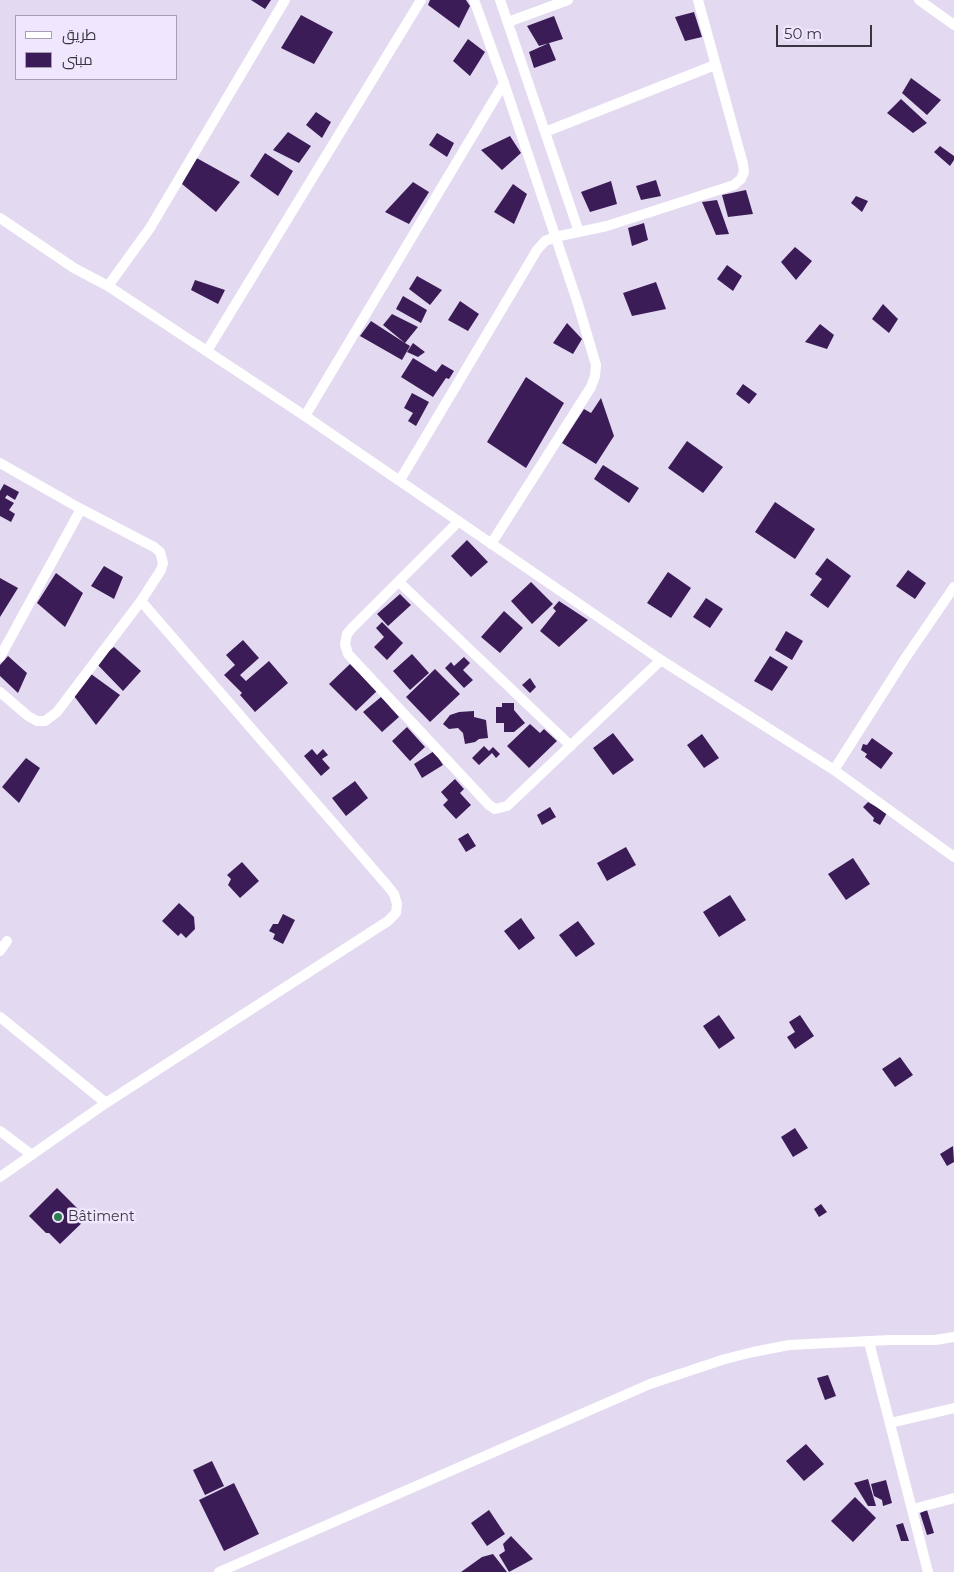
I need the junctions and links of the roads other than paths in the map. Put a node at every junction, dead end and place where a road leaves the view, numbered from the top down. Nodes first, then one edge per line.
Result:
1 (286, 0) edge
2 (421, 0) edge
3 (474, 0) edge
4 (500, 0) edge
5 (568, 0) edge
6 (698, 0) edge
7 (919, 0) edge
8 (508, 22) junction
9 (954, 25) edge
10 (715, 65) junction
11 (504, 83) junction
12 (546, 132) junction
13 (0, 218) edge
14 (578, 232) junction
15 (555, 237) junction
16 (108, 286) junction
17 (207, 351) junction
18 (305, 416) junction
19 (0, 463) edge
20 (400, 480) junction
21 (81, 509) junction
22 (458, 522) junction
23 (491, 544) junction
24 (400, 582) junction
25 (954, 587) edge
26 (141, 601) junction
27 (0, 656) edge
28 (661, 660) junction
29 (0, 692) edge
30 (571, 746) junction
31 (834, 770) junction
32 (954, 857) edge
33 (7, 941) dead end
34 (0, 951) edge
35 (0, 1017) edge
36 (106, 1103) junction
37 (0, 1131) edge
38 (32, 1155) junction
39 (0, 1178) edge
40 (954, 1337) edge
41 (869, 1342) junction
42 (954, 1408) edge
43 (890, 1424) junction
44 (954, 1498) edge
45 (913, 1509) junction
46 (219, 1572) edge
47 (928, 1572) edge

1 - 16 street
2 - 17 street
3 - 11 street
4 - 8 street
5 - 8 street
6 - 10 street
7 - 9 street
8 - 12 street
10 - 12 street
10 - 14 street
11 - 15 street
11 - 18 street
12 - 14 street
13 - 16 street
14 - 15 street
15 - 20 street
15 - 23 street
16 - 17 street
17 - 18 street
18 - 20 street
19 - 21 street
20 - 22 street
21 - 26 street
21 - 27 street
22 - 23 street
22 - 24 street
23 - 28 street
24 - 30 street
24 - 30 street
25 - 31 street
26 - 29 street
26 - 36 street
28 - 30 street
28 - 31 street
31 - 32 street
33 - 34 street
35 - 36 street
36 - 38 street
37 - 38 street
38 - 39 street
40 - 41 street
41 - 43 street
41 - 46 street
42 - 43 street
43 - 45 street
44 - 45 street
45 - 47 street

